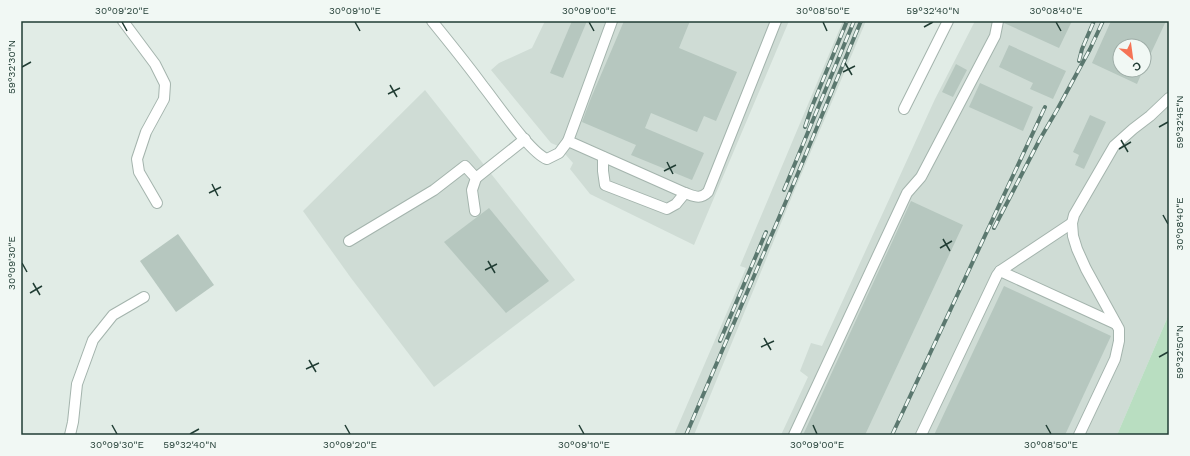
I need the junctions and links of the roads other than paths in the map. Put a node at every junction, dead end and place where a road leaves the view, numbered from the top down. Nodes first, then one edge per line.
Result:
1 (123, 21) edge
2 (432, 21) edge
3 (612, 21) edge
4 (776, 21) edge
5 (948, 21) edge
6 (998, 21) edge
7 (1169, 98) edge
8 (904, 109) dead end
9 (524, 140) junction
10 (568, 141) junction
11 (603, 157) junction
12 (476, 178) junction
13 (685, 193) junction
14 (157, 203) dead end
15 (475, 211) dead end
16 (1072, 223) junction
17 (349, 241) dead end
18 (1000, 271) junction
19 (144, 296) dead end
20 (1116, 324) junction
21 (70, 435) edge
22 (794, 435) edge
23 (921, 435) edge
24 (1078, 435) edge

1 - 14 street
2 - 9 street
3 - 10 street
4 - 13 street
5 - 8 street
6 - 22 street
7 - 16 street
9 - 10 street
9 - 12 street
10 - 11 street
11 - 13 street
11 - 13 street
12 - 15 street
12 - 17 street
16 - 18 street
16 - 20 street
18 - 20 street
18 - 23 street
19 - 21 street
20 - 24 street

